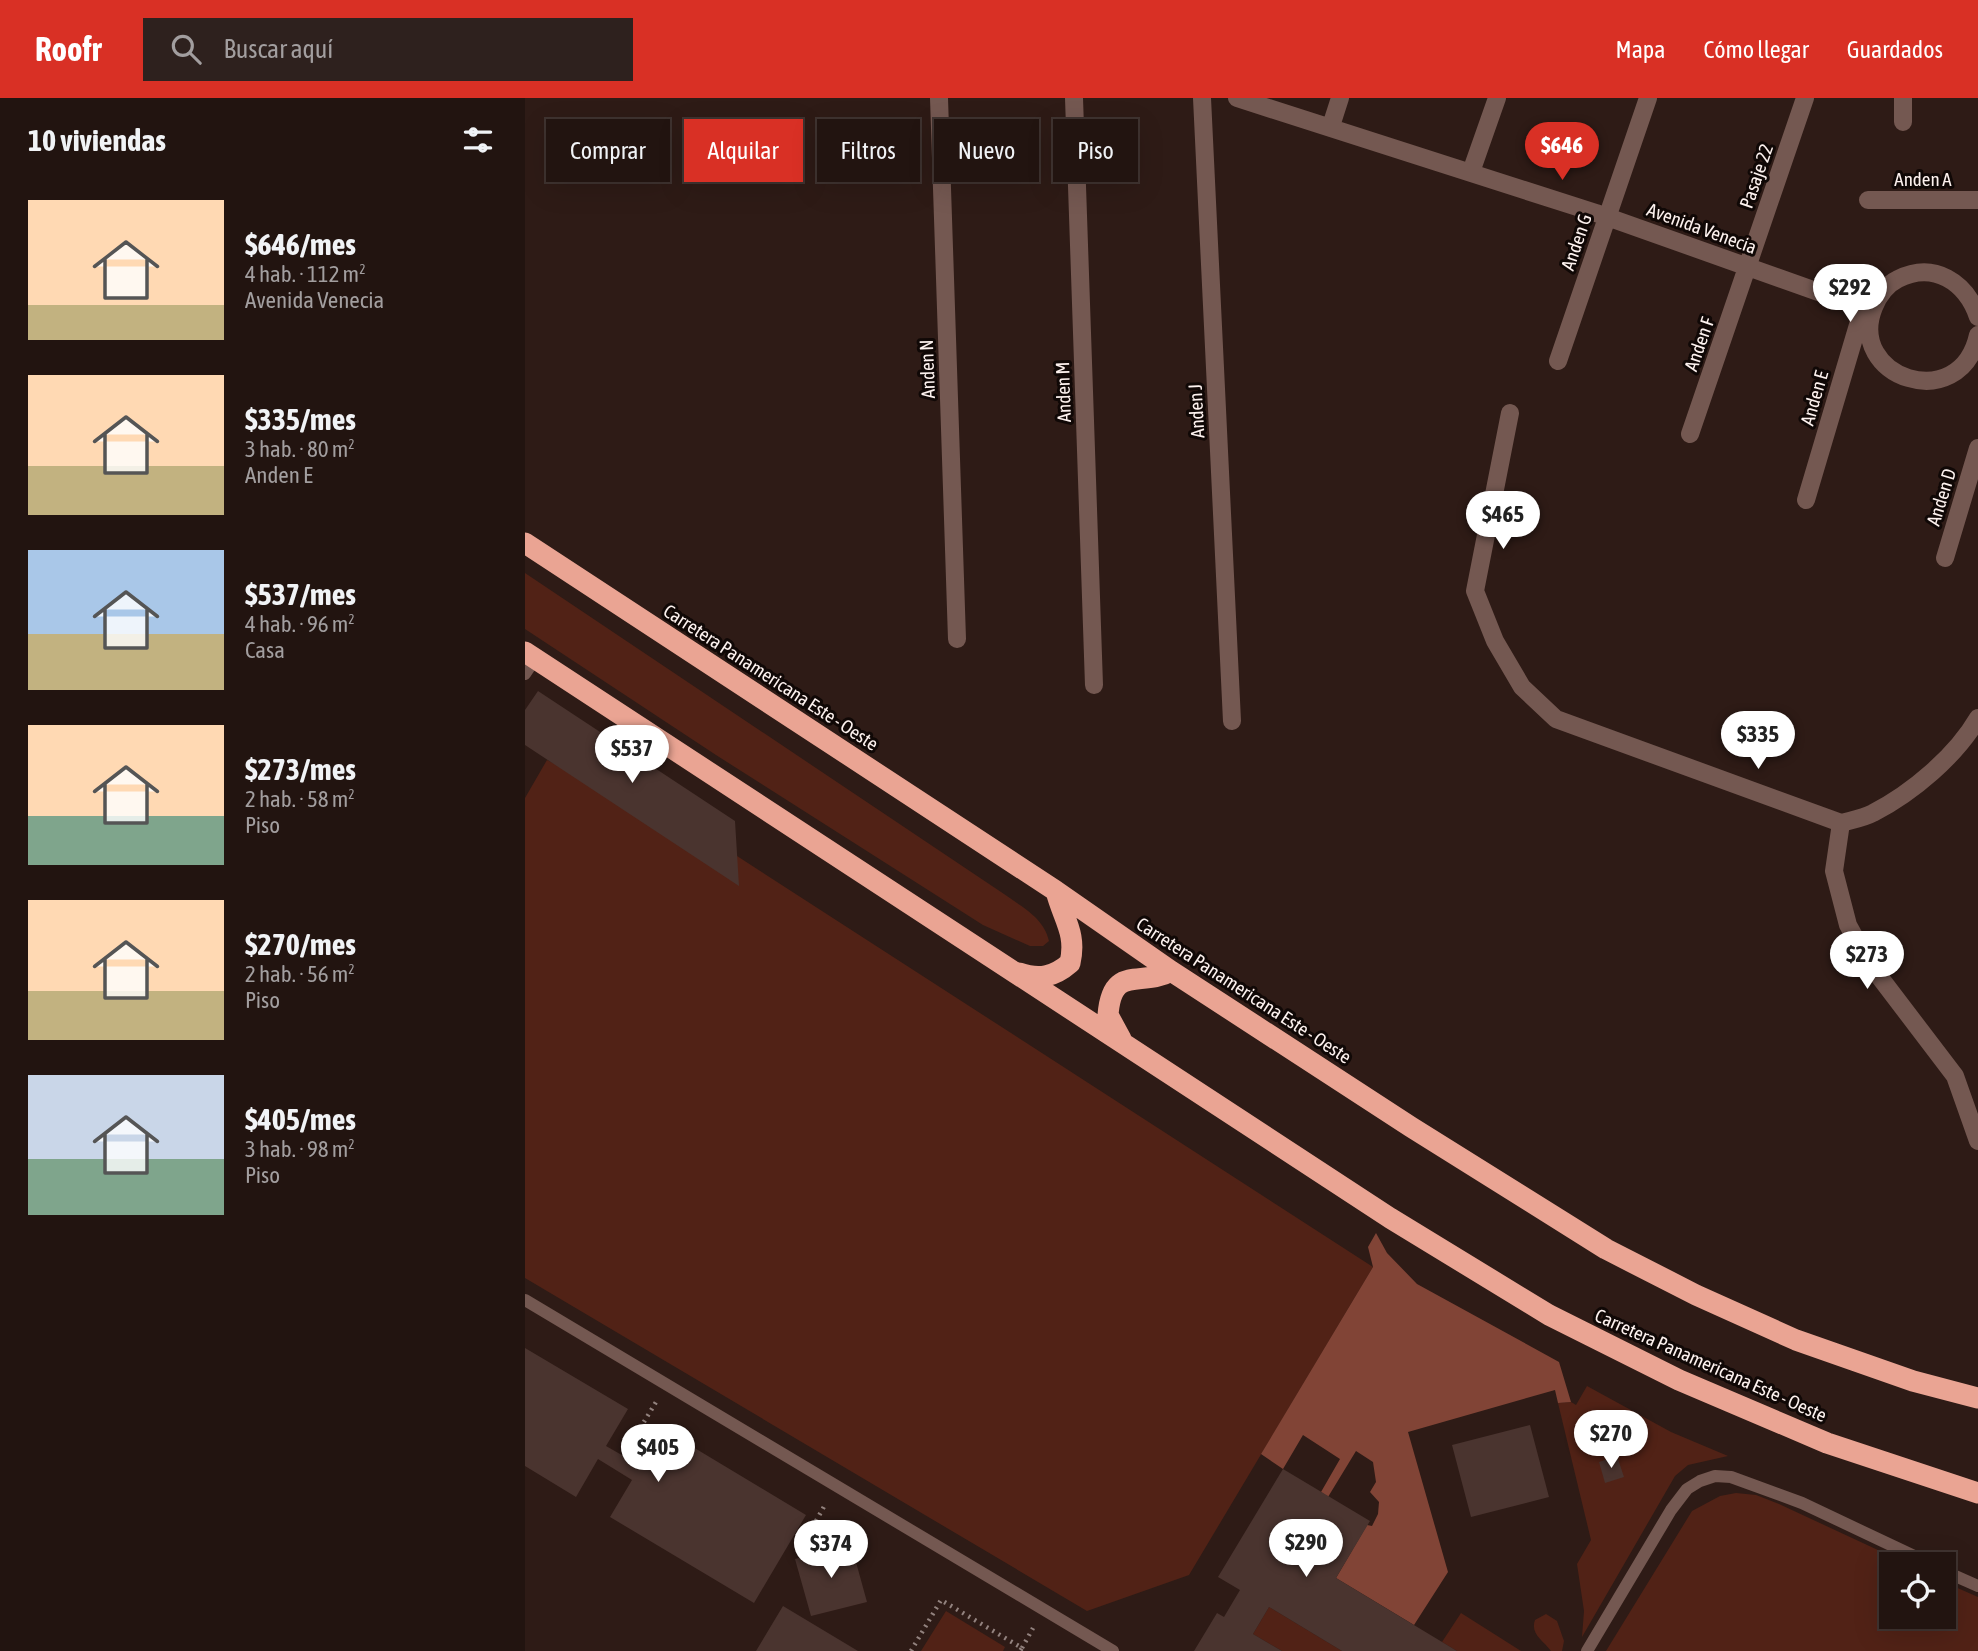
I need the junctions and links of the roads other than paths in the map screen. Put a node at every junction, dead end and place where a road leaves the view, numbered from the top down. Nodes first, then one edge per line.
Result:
1 (939, 98) edge
2 (1074, 98) edge
3 (1202, 98) edge
4 (1237, 98) edge
5 (1340, 98) edge
6 (1497, 98) edge
7 (1648, 98) edge
8 (1805, 98) edge
9 (1903, 98) edge
10 (1903, 122) dead end
11 (1331, 126) junction
12 (1471, 172) junction
13 (1868, 200) dead end
14 (1978, 200) edge
15 (1607, 217) junction
16 (1748, 267) junction
17 (1867, 310) junction
18 (1978, 317) edge
19 (1977, 340) edge
20 (1558, 361) dead end
21 (1510, 413) dead end
22 (1691, 434) dead end
23 (1978, 447) edge
24 (1806, 500) dead end
25 (525, 542) edge
26 (1945, 558) dead end
27 (957, 639) dead end
28 (528, 662) edge
29 (1094, 685) dead end
30 (1978, 718) edge
31 (1232, 721) dead end
32 (1842, 823) junction
33 (1056, 891) junction
34 (1007, 968) junction
35 (1171, 971) junction
36 (1131, 1048) junction
37 (1978, 1141) edge
38 (525, 1300) edge
39 (1978, 1398) edge
40 (1978, 1493) edge
41 (1906, 1552) edge
42 (1956, 1576) edge
43 (1978, 1586) edge
44 (1113, 1651) edge
45 (1587, 1651) edge

1 - 27 street, Anden N
2 - 29 street, Anden M
3 - 31 street, Anden J
4 - 11 street, Avenida Venecia
5 - 11 street
6 - 12 street
7 - 15 street, Anden G
8 - 16 street, Pasaje 22
9 - 10 street
11 - 12 street, Avenida Venecia
12 - 15 street, Avenida Venecia
13 - 14 street, Anden A
15 - 16 street, Avenida Venecia
15 - 20 street, Anden G
16 - 17 street, Avenida Venecia
16 - 22 street, Anden F
17 - 18 street, Anden E
17 - 19 street
17 - 24 street, Anden E
21 - 32 street
23 - 26 street, Anden D
25 - 33 highway, Carretera Panamericana Este - Oeste
28 - 34 highway, Carretera Panamericana Este - Oeste
30 - 32 street
32 - 37 street
33 - 34 highway
33 - 35 highway, Carretera Panamericana Este - Oeste
34 - 36 highway, Carretera Panamericana Este - Oeste
35 - 36 highway
35 - 39 highway, Carretera Panamericana Este - Oeste
36 - 40 highway, Carretera Panamericana Este - Oeste
38 - 44 lane
41 - 45 lane
42 - 43 lane

